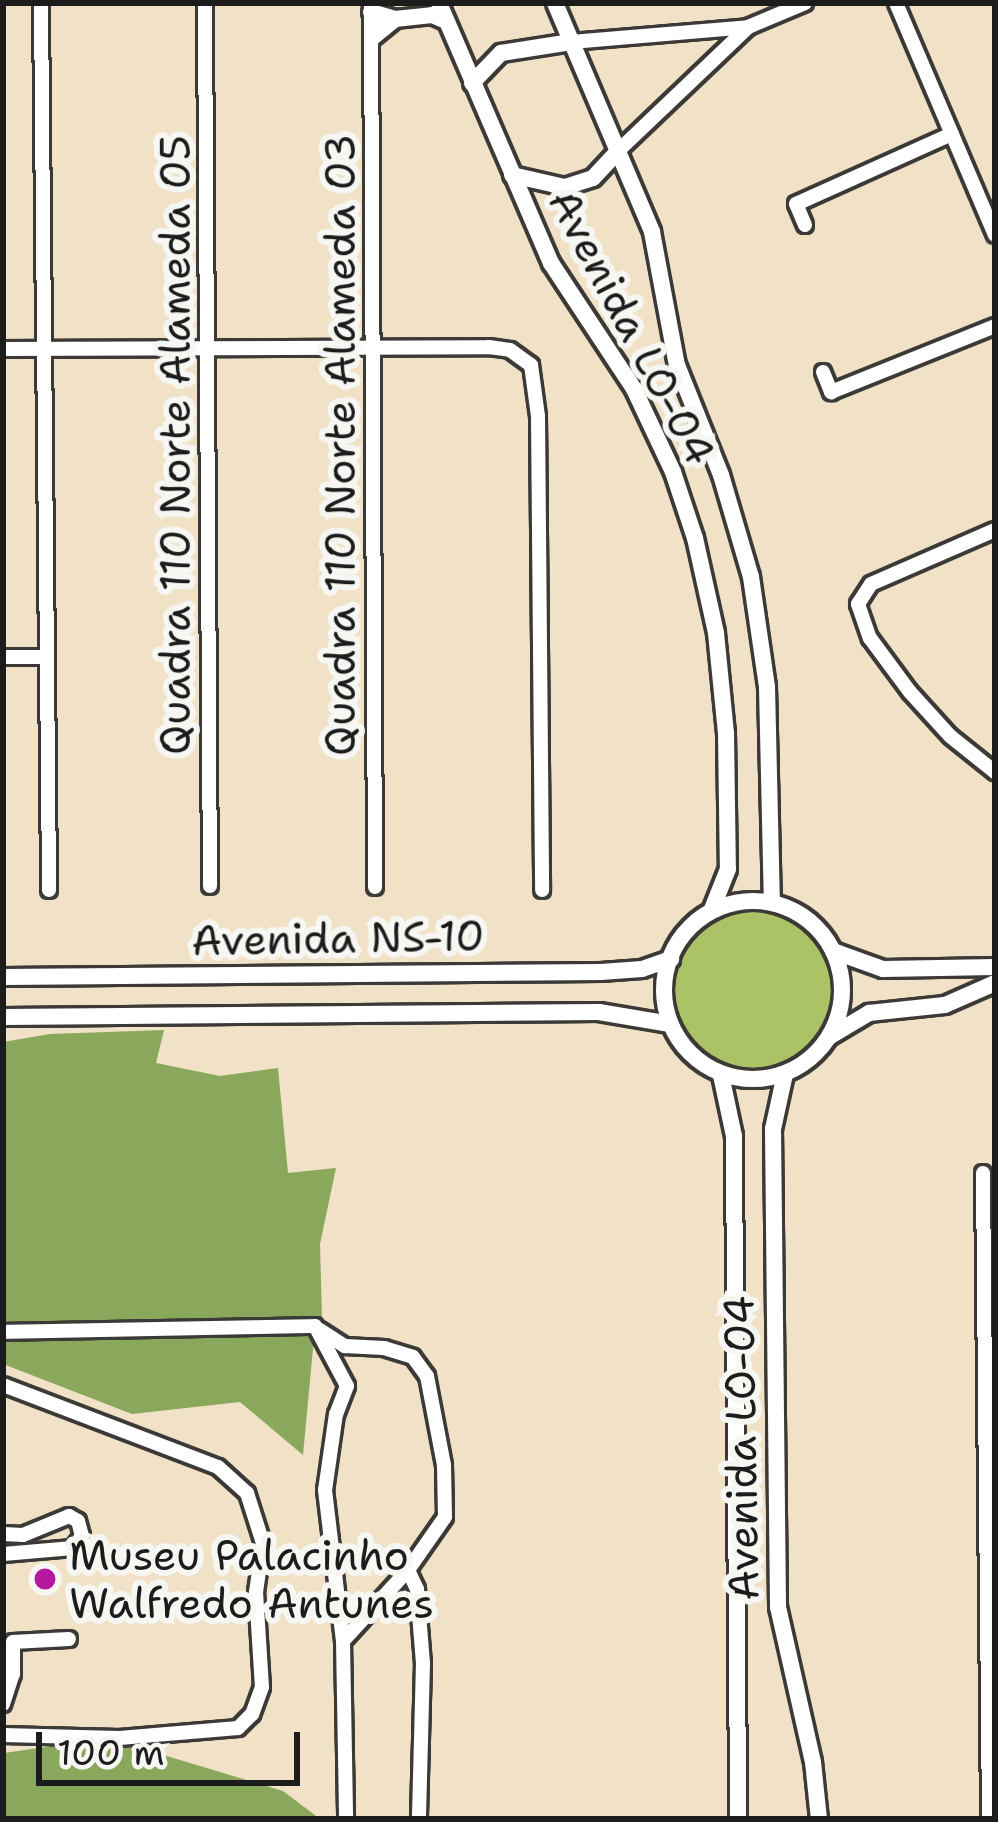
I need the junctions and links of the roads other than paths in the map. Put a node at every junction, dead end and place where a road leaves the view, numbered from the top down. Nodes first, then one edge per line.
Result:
1 (41, 3) edge
2 (205, 3) edge
3 (439, 3) edge
4 (555, 3) edge
5 (806, 3) edge
6 (896, 3) edge
7 (371, 7) edge
8 (395, 19) junction
9 (446, 21) junction
10 (748, 28) junction
11 (373, 37) junction
12 (571, 42) junction
13 (472, 83) junction
14 (952, 134) junction
15 (618, 151) junction
16 (512, 175) junction
17 (805, 225) dead end
18 (995, 235) edge
19 (995, 326) edge
20 (209, 347) junction
21 (371, 347) junction
22 (44, 348) junction
23 (3, 349) edge
24 (823, 372) dead end
25 (995, 530) edge
26 (47, 656) junction
27 (3, 657) edge
28 (995, 772) edge
29 (210, 886) dead end
30 (375, 886) dead end
31 (49, 890) dead end
32 (542, 890) dead end
33 (772, 902) junction
34 (712, 909) junction
35 (833, 951) junction
36 (671, 959) junction
37 (995, 967) edge
38 (3, 976) edge
39 (995, 983) edge
40 (3, 1017) edge
41 (670, 1024) junction
42 (828, 1037) junction
43 (785, 1074) junction
44 (721, 1076) junction
45 (983, 1173) dead end
46 (315, 1326) junction
47 (3, 1332) edge
48 (3, 1384) edge
49 (3, 1534) edge
50 (3, 1554) edge
51 (408, 1570) junction
52 (69, 1639) dead end
53 (344, 1641) junction
54 (3, 1704) edge
55 (3, 1735) edge
56 (346, 1819) edge
57 (419, 1819) edge
58 (738, 1819) edge
59 (819, 1819) edge
60 (989, 1819) edge

1 - 22 street
2 - 20 street, Quadra 110 Norte Alameda 05
3 - 9 street, Avenida LO-04
4 - 12 street, Avenida LO-04
5 - 10 street
6 - 14 street
7 - 8 street
7 - 11 street, Quadra 110 Norte Alameda 03
8 - 9 street
8 - 11 street
9 - 13 street, Avenida LO-04
10 - 12 street
10 - 15 street
11 - 21 street, Quadra 110 Norte Alameda 03
12 - 13 street
12 - 15 street, Avenida LO-04
13 - 16 street, Avenida LO-04
14 - 17 street
14 - 18 street
15 - 16 street
15 - 33 street, Avenida LO-04
16 - 34 street, Avenida LO-04
19 - 24 street
20 - 21 street
20 - 22 street
20 - 29 street, Quadra 110 Norte Alameda 05
21 - 30 street, Quadra 110 Norte Alameda 03
21 - 32 street
22 - 23 street
22 - 26 street
25 - 28 street
26 - 27 street
26 - 31 street
33 - 34 street
33 - 35 street
34 - 36 street
35 - 37 street
35 - 42 street
36 - 38 street, Avenida NS-10
36 - 41 street
39 - 42 street
40 - 41 street, Avenida NS-10
41 - 44 street
42 - 43 street
43 - 44 street
43 - 59 street, Avenida LO-04
44 - 58 street, Avenida LO-04
45 - 60 street
46 - 47 street
46 - 51 street
46 - 53 street
48 - 55 street
49 - 50 street
51 - 53 street
51 - 57 street
52 - 54 street
53 - 56 street

